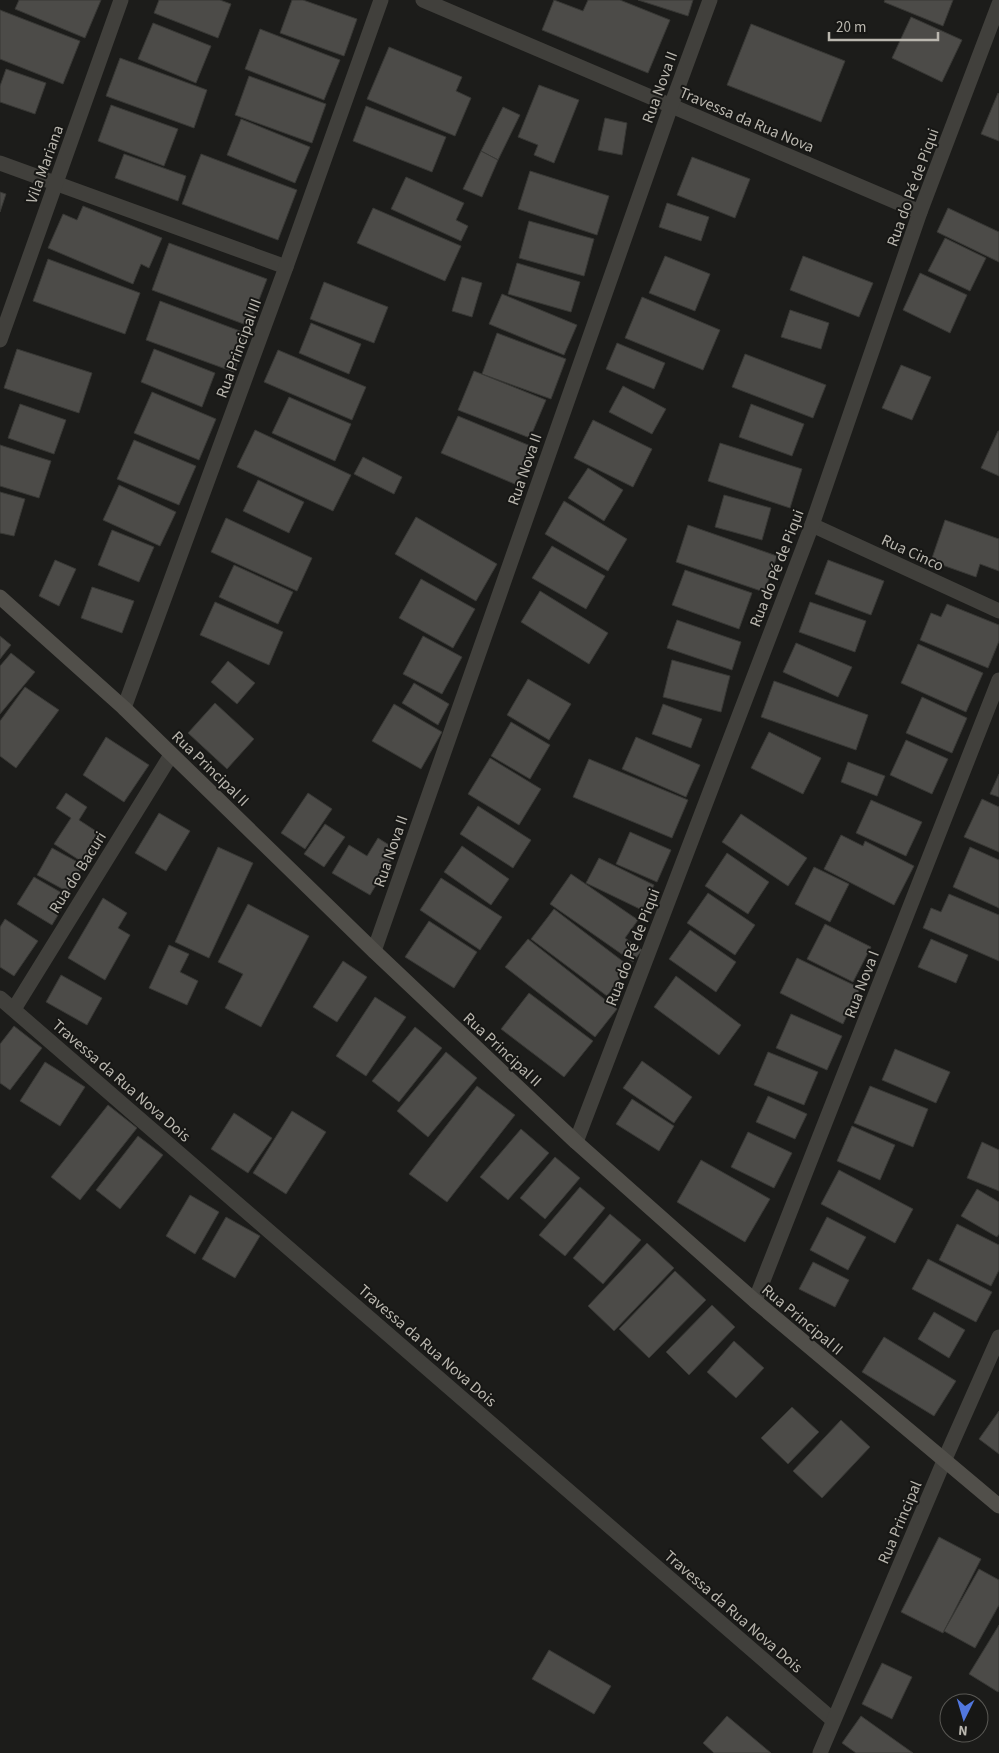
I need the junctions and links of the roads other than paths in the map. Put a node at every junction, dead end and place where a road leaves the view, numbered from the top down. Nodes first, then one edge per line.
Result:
1 (120, 0) edge
2 (381, 0) edge
3 (423, 0) edge
4 (710, 0) edge
5 (999, 4) edge
6 (671, 106) junction
7 (0, 163) edge
8 (56, 183) junction
9 (920, 212) junction
10 (286, 267) junction
11 (0, 340) edge
12 (812, 525) junction
13 (0, 597) edge
14 (999, 611) edge
15 (999, 680) edge
16 (124, 708) junction
17 (171, 755) junction
18 (374, 951) junction
19 (0, 998) edge
20 (14, 1009) junction
21 (576, 1142) junction
22 (755, 1301) junction
23 (999, 1338) edge
24 (944, 1461) junction
25 (999, 1506) edge
26 (833, 1720) junction
27 (820, 1753) edge

1 - 8 street, Vila Mariana
2 - 10 street, Rua Principal III
3 - 6 street, Travessa da Rua Nova
4 - 6 street, Rua Nova II
5 - 9 street, Rua do Pé de Piqui
6 - 9 street, Travessa da Rua Nova
6 - 18 street, Rua Nova II
7 - 8 street
8 - 10 street
8 - 11 street, Vila Mariana
9 - 12 street, Rua do Pé de Piqui
10 - 16 street, Rua Principal III
12 - 14 street, Rua Cinco
12 - 21 street, Rua do Pé de Piqui
13 - 16 street, Rua Principal II
15 - 22 street, Rua Nova I
16 - 17 street, Rua Principal II
17 - 18 street, Rua Principal II
17 - 20 street, Rua do Bacuri
18 - 21 street, Rua Principal II
19 - 20 street, Travessa da Rua Nova Dois
20 - 26 street, Travessa da Rua Nova Dois
21 - 22 street, Rua Principal II
22 - 24 street, Rua Principal II
23 - 24 street, Rua Principal
24 - 25 street, Rua Principal II
24 - 26 street, Rua Principal
26 - 27 street, Rua Principal

